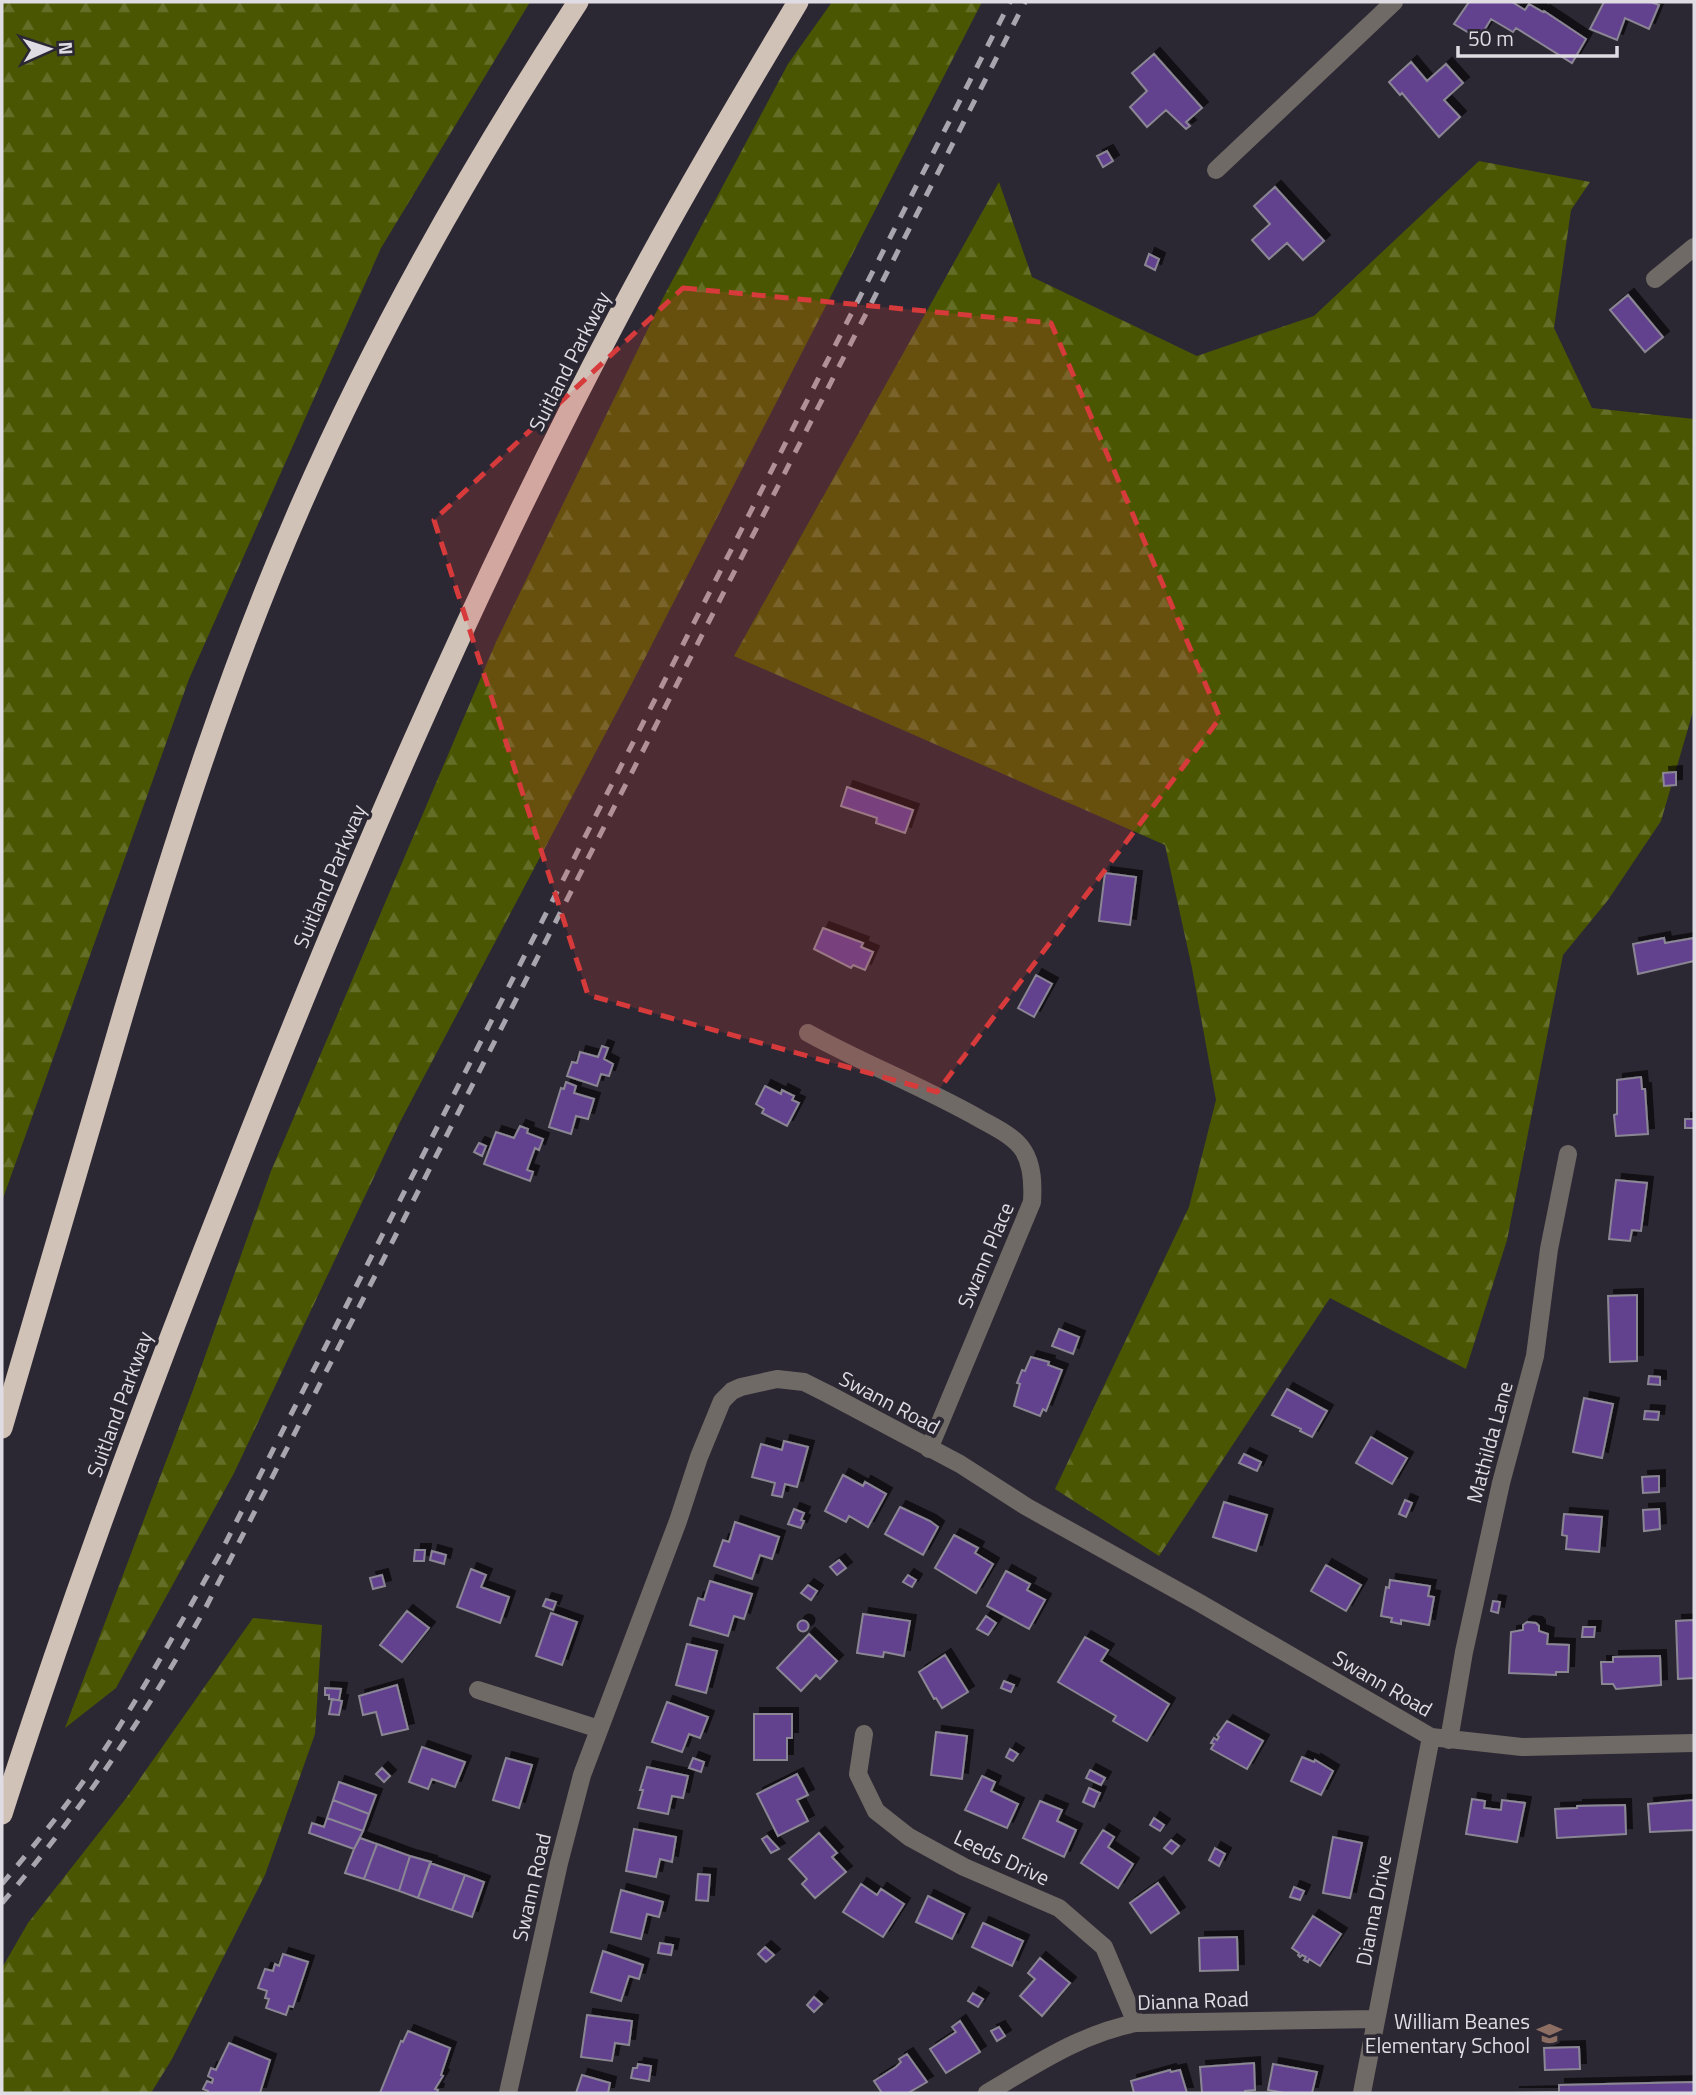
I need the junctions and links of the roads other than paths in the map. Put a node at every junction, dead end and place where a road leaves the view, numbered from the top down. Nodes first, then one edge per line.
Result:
1 (578, 2) edge
2 (799, 2) edge
3 (1394, 2) edge
4 (1216, 170) dead end
5 (1694, 247) edge
6 (1655, 279) dead end
7 (808, 1033) dead end
8 (1568, 1154) dead end
9 (2, 1428) edge
10 (929, 1449) junction
11 (478, 1690) dead end
12 (599, 1729) junction
13 (864, 1734) dead end
14 (1431, 1737) junction
15 (1449, 1740) junction
16 (1694, 1743) edge
17 (2, 1814) edge
18 (1375, 2019) junction
19 (1136, 2023) junction
20 (508, 2093) edge
21 (987, 2093) edge
22 (1362, 2093) edge

1 - 9 highway
2 - 17 highway, Suitland Parkway
3 - 4 street
5 - 6 street
7 - 10 street, Swann Place
8 - 15 street, Mathilda Lane
10 - 12 street, Swann Road
10 - 14 street, Swann Road
11 - 12 street
12 - 20 street, Swann Road
13 - 19 street, Leeds Drive
14 - 15 street, Swann Road
14 - 18 street, Dianna Drive
15 - 16 street, Swann Road
18 - 19 street, Dianna Road
18 - 22 street, Dianna Drive
19 - 21 street, Dianna Road

